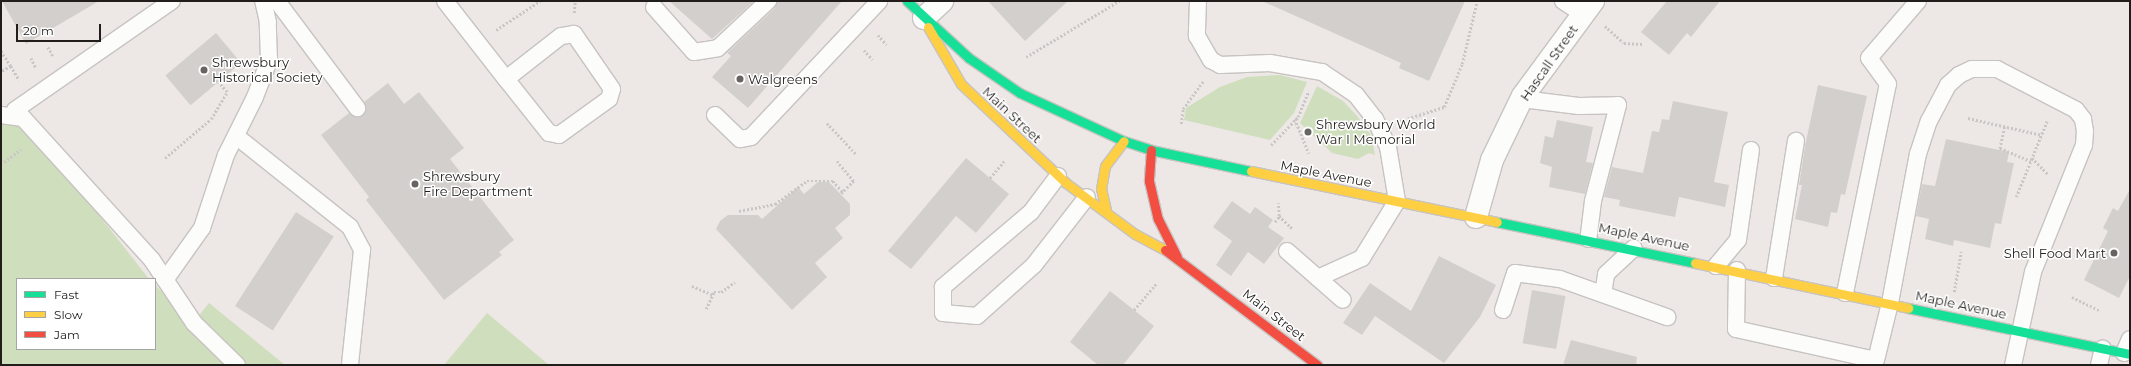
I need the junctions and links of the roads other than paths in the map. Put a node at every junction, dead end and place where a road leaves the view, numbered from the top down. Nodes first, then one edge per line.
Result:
1 (172, 1) edge
2 (263, 1) edge
3 (277, 1) edge
4 (445, 1) edge
5 (768, 1) edge
6 (879, 1) edge
7 (907, 1) edge
8 (942, 1) edge
9 (1198, 1) edge
10 (1563, 1) edge
11 (1918, 1) edge
12 (654, 7) dead end
13 (1588, 8) edge
14 (924, 18) junction
15 (506, 79) junction
16 (1522, 99) junction
17 (357, 108) dead end
18 (1, 115) edge
19 (715, 115) dead end
20 (23, 118) junction
21 (236, 136) junction
22 (1124, 141) junction
23 (1796, 141) dead end
24 (1151, 150) junction
25 (1751, 150) dead end
26 (1058, 176) junction
27 (1087, 197) junction
28 (1397, 201) junction
29 (1106, 210) junction
30 (1476, 217) junction
31 (1588, 239) junction
32 (1634, 248) junction
33 (1287, 251) dead end
34 (1177, 257) junction
35 (1716, 266) junction
36 (1737, 270) junction
37 (1318, 278) junction
38 (1774, 278) junction
39 (165, 280) junction
40 (1845, 293) junction
41 (1602, 294) junction
42 (1343, 300) dead end
43 (1890, 303) junction
44 (1503, 310) dead end
45 (1667, 316) dead end
46 (2022, 331) junction
47 (2103, 348) junction
48 (2128, 348) edge
49 (237, 365) edge
50 (350, 365) edge
51 (1317, 365) edge
52 (2013, 365) edge
53 (2099, 365) edge

1 - 20 lane
2 - 21 lane
3 - 17 lane
4 - 15 lane
5 - 12 lane
6 - 19 lane
7 - 14 main road, Main Street
8 - 14 street
9 - 28 lane
10 - 13 lane
11 - 40 lane
13 - 16 street, Hascall Street
14 - 22 main road, Main Street
14 - 26 main road, Main Street
15 - 15 lane
16 - 30 street, Hascall Street
16 - 31 lane
18 - 20 lane
20 - 39 lane
21 - 39 lane
21 - 50 lane
22 - 24 main road, Main Street
22 - 29 main road
23 - 38 lane
24 - 28 main road, Maple Avenue
24 - 34 main road, Main Street
25 - 35 lane
26 - 27 main road, Main Street
26 - 27 lane
27 - 29 main road, Main Street
28 - 30 main road, Maple Avenue
28 - 37 lane
29 - 34 main road, Main Street
30 - 31 main road, Maple Avenue
31 - 32 main road, Maple Avenue
32 - 35 main road, Maple Avenue
32 - 41 lane
33 - 37 lane
34 - 51 main road, Main Street
35 - 36 main road, Maple Avenue
36 - 38 main road, Maple Avenue
36 - 43 lane
37 - 42 lane
38 - 40 main road, Maple Avenue
39 - 49 lane
40 - 43 main road, Maple Avenue
41 - 44 lane
41 - 45 lane
43 - 46 main road, Maple Avenue
43 - 46 lane
46 - 47 main road, Maple Avenue
46 - 52 lane
47 - 48 main road, Maple Avenue
47 - 53 lane

